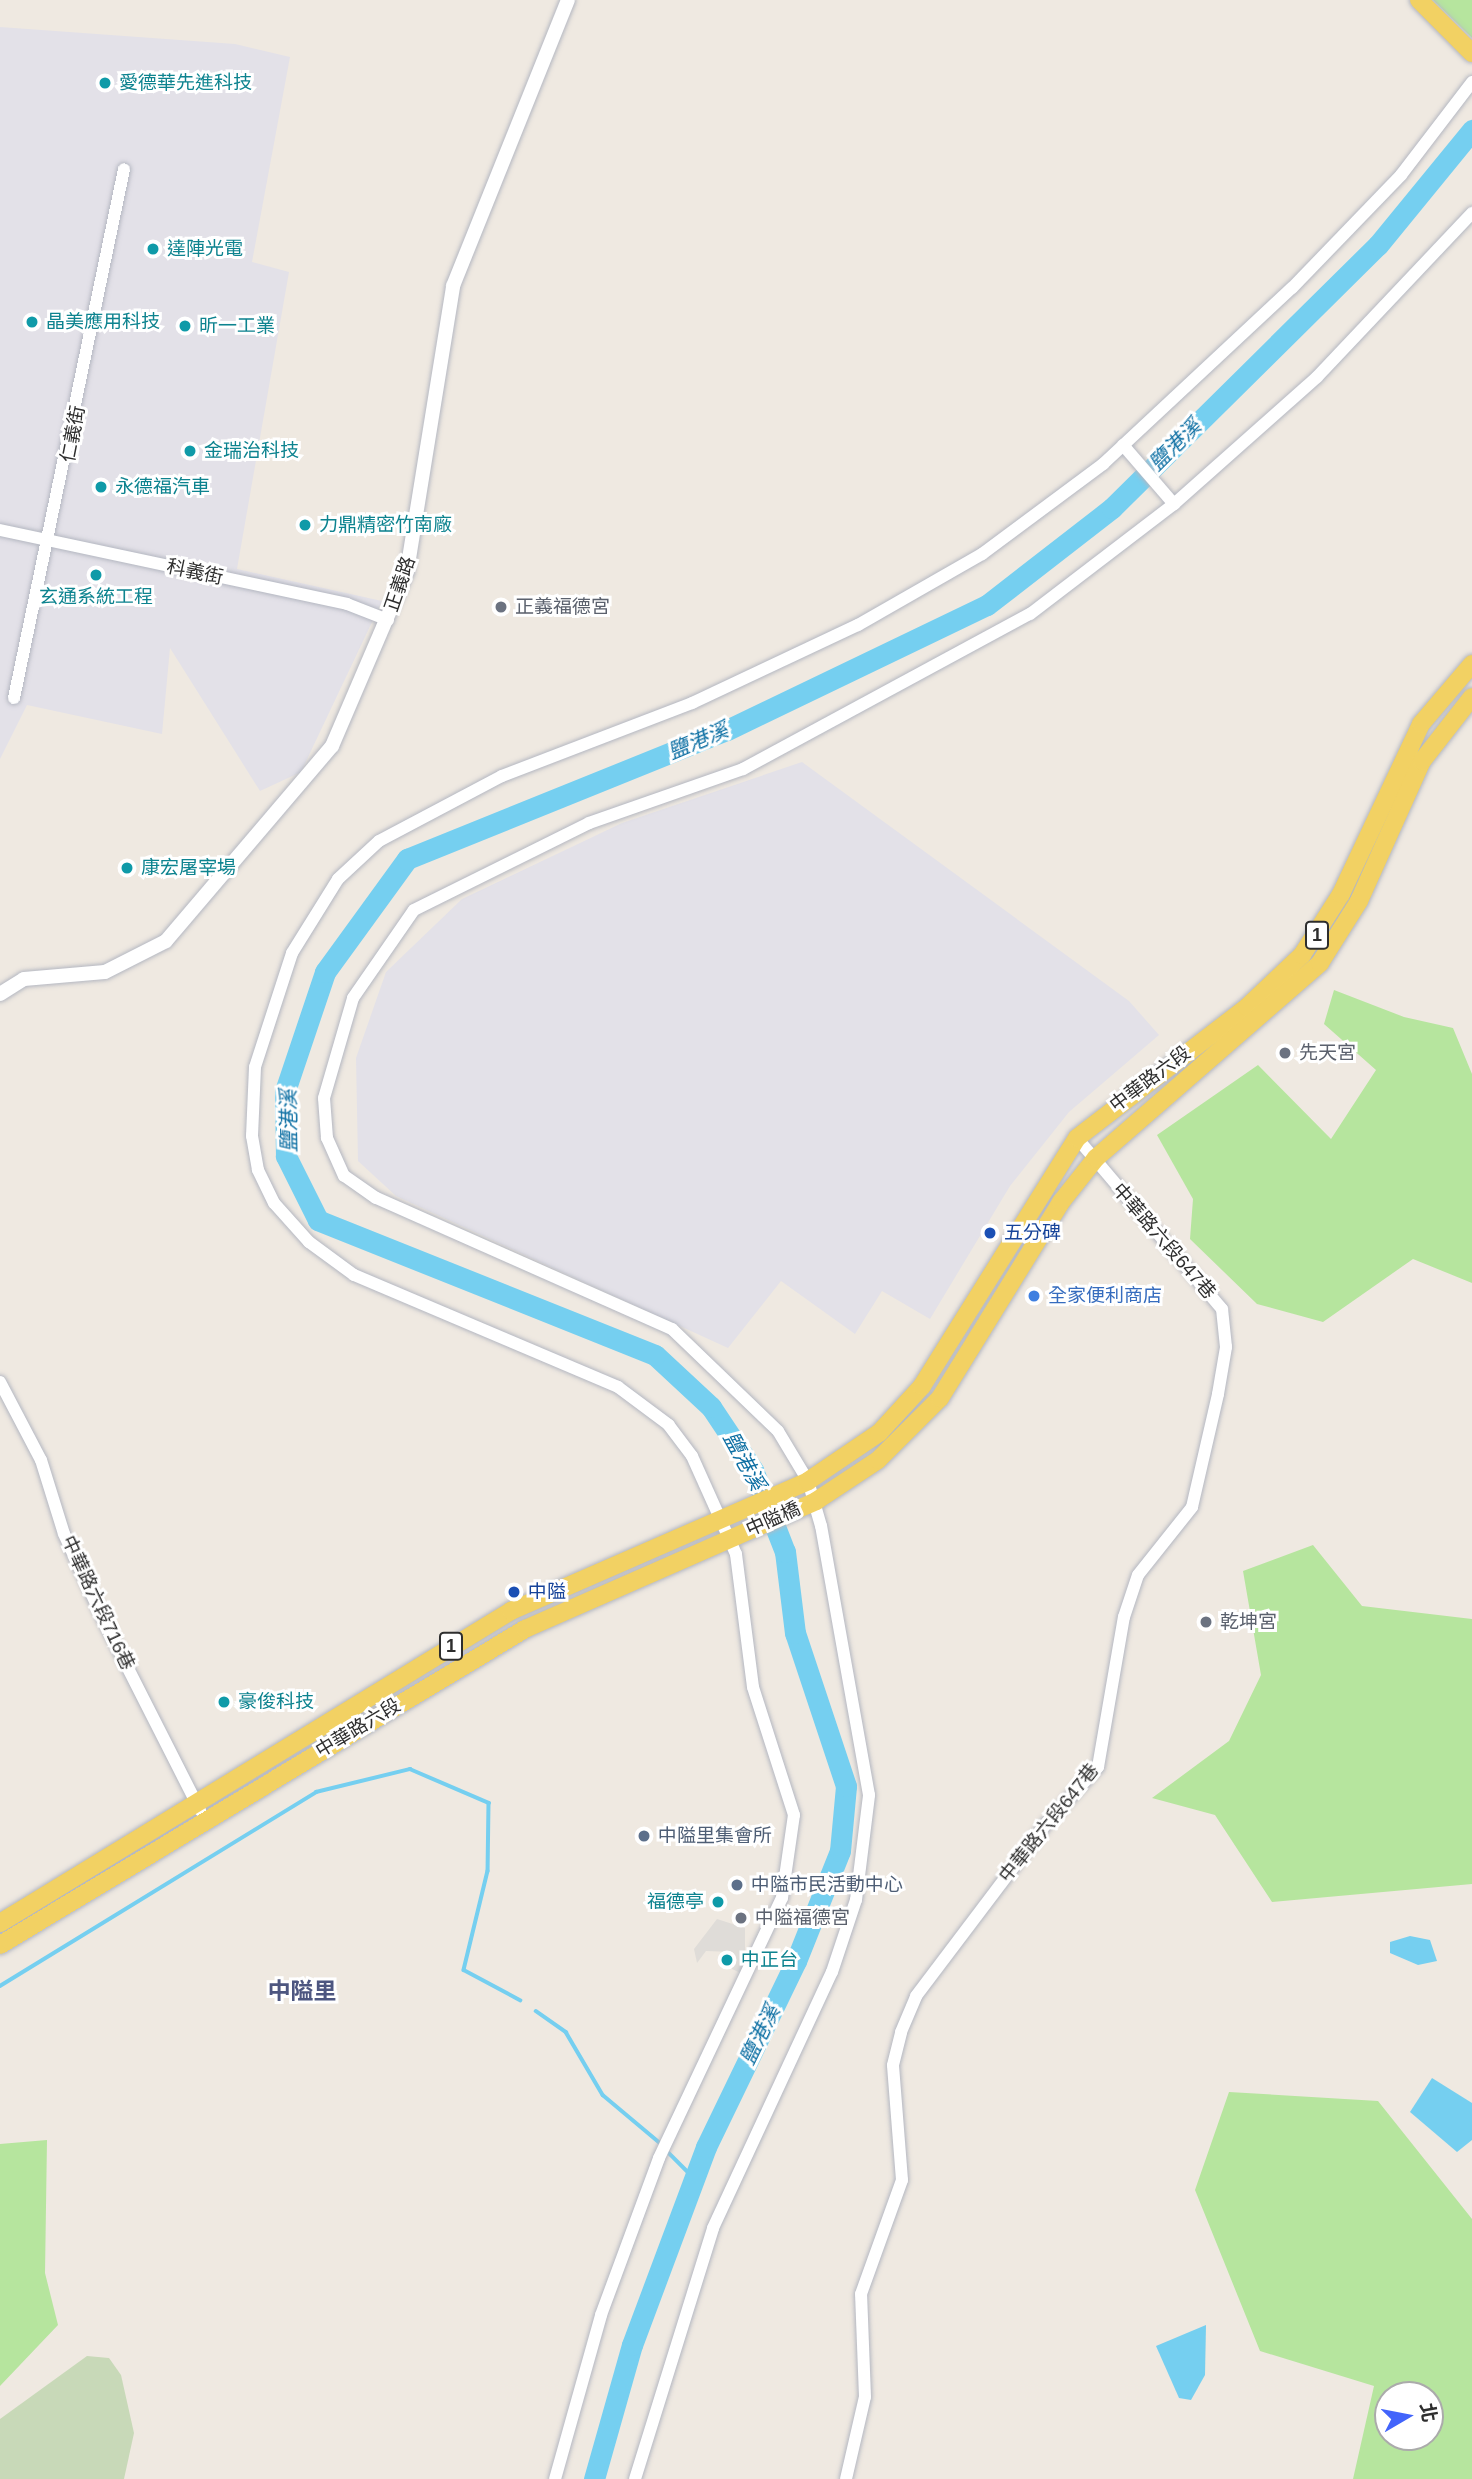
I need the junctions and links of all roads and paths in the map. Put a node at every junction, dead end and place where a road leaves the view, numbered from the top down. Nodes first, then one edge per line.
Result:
1 (568, 0) edge
2 (1419, 0) edge
3 (1472, 53) edge
4 (1472, 82) edge
5 (124, 169) dead end
6 (1472, 213) edge
7 (1123, 445) junction
8 (1174, 504) junction
9 (0, 530) edge
10 (52, 541) junction
11 (388, 620) junction
12 (1472, 664) edge
13 (1472, 697) edge
14 (15, 698) dead end
15 (0, 994) edge
16 (1077, 1138) junction
17 (1096, 1158) junction
18 (0, 1382) edge
19 (808, 1481) junction
20 (816, 1501) junction
21 (722, 1518) junction
22 (730, 1538) junction
23 (197, 1803) junction
24 (205, 1820) junction
25 (0, 1923) edge
26 (0, 1945) edge
27 (555, 2479) edge
28 (635, 2479) edge
29 (846, 2479) edge

1 - 11 street, 正義路
2 - 3 main road
4 - 7 street
5 - 10 street, 仁義街
6 - 8 street
7 - 8 street
7 - 21 street
8 - 19 street
9 - 10 street, 科義街
10 - 11 street, 科義街
10 - 14 street, 仁義街
11 - 15 street, 正義路
12 - 16 main road, 中華路六段 / 1
13 - 17 main road, 中華路六段 / 1
16 - 17 street, 中華路六段647巷
16 - 19 main road, 中華路六段 / 1
17 - 20 main road, 中華路六段 / 1
17 - 29 street, 中華路六段647巷
18 - 23 street, 中華路六段716巷
19 - 20 street
19 - 21 main road, 中隘橋 / 1
20 - 22 main road, 中隘橋 / 1
20 - 28 street
21 - 22 street
21 - 23 main road, 中華路六段 / 1
22 - 24 main road, 中華路六段 / 1
22 - 27 street
23 - 24 street, 中華路六段716巷
23 - 25 main road, 中華路六段 / 1
24 - 26 main road, 中華路六段 / 1

